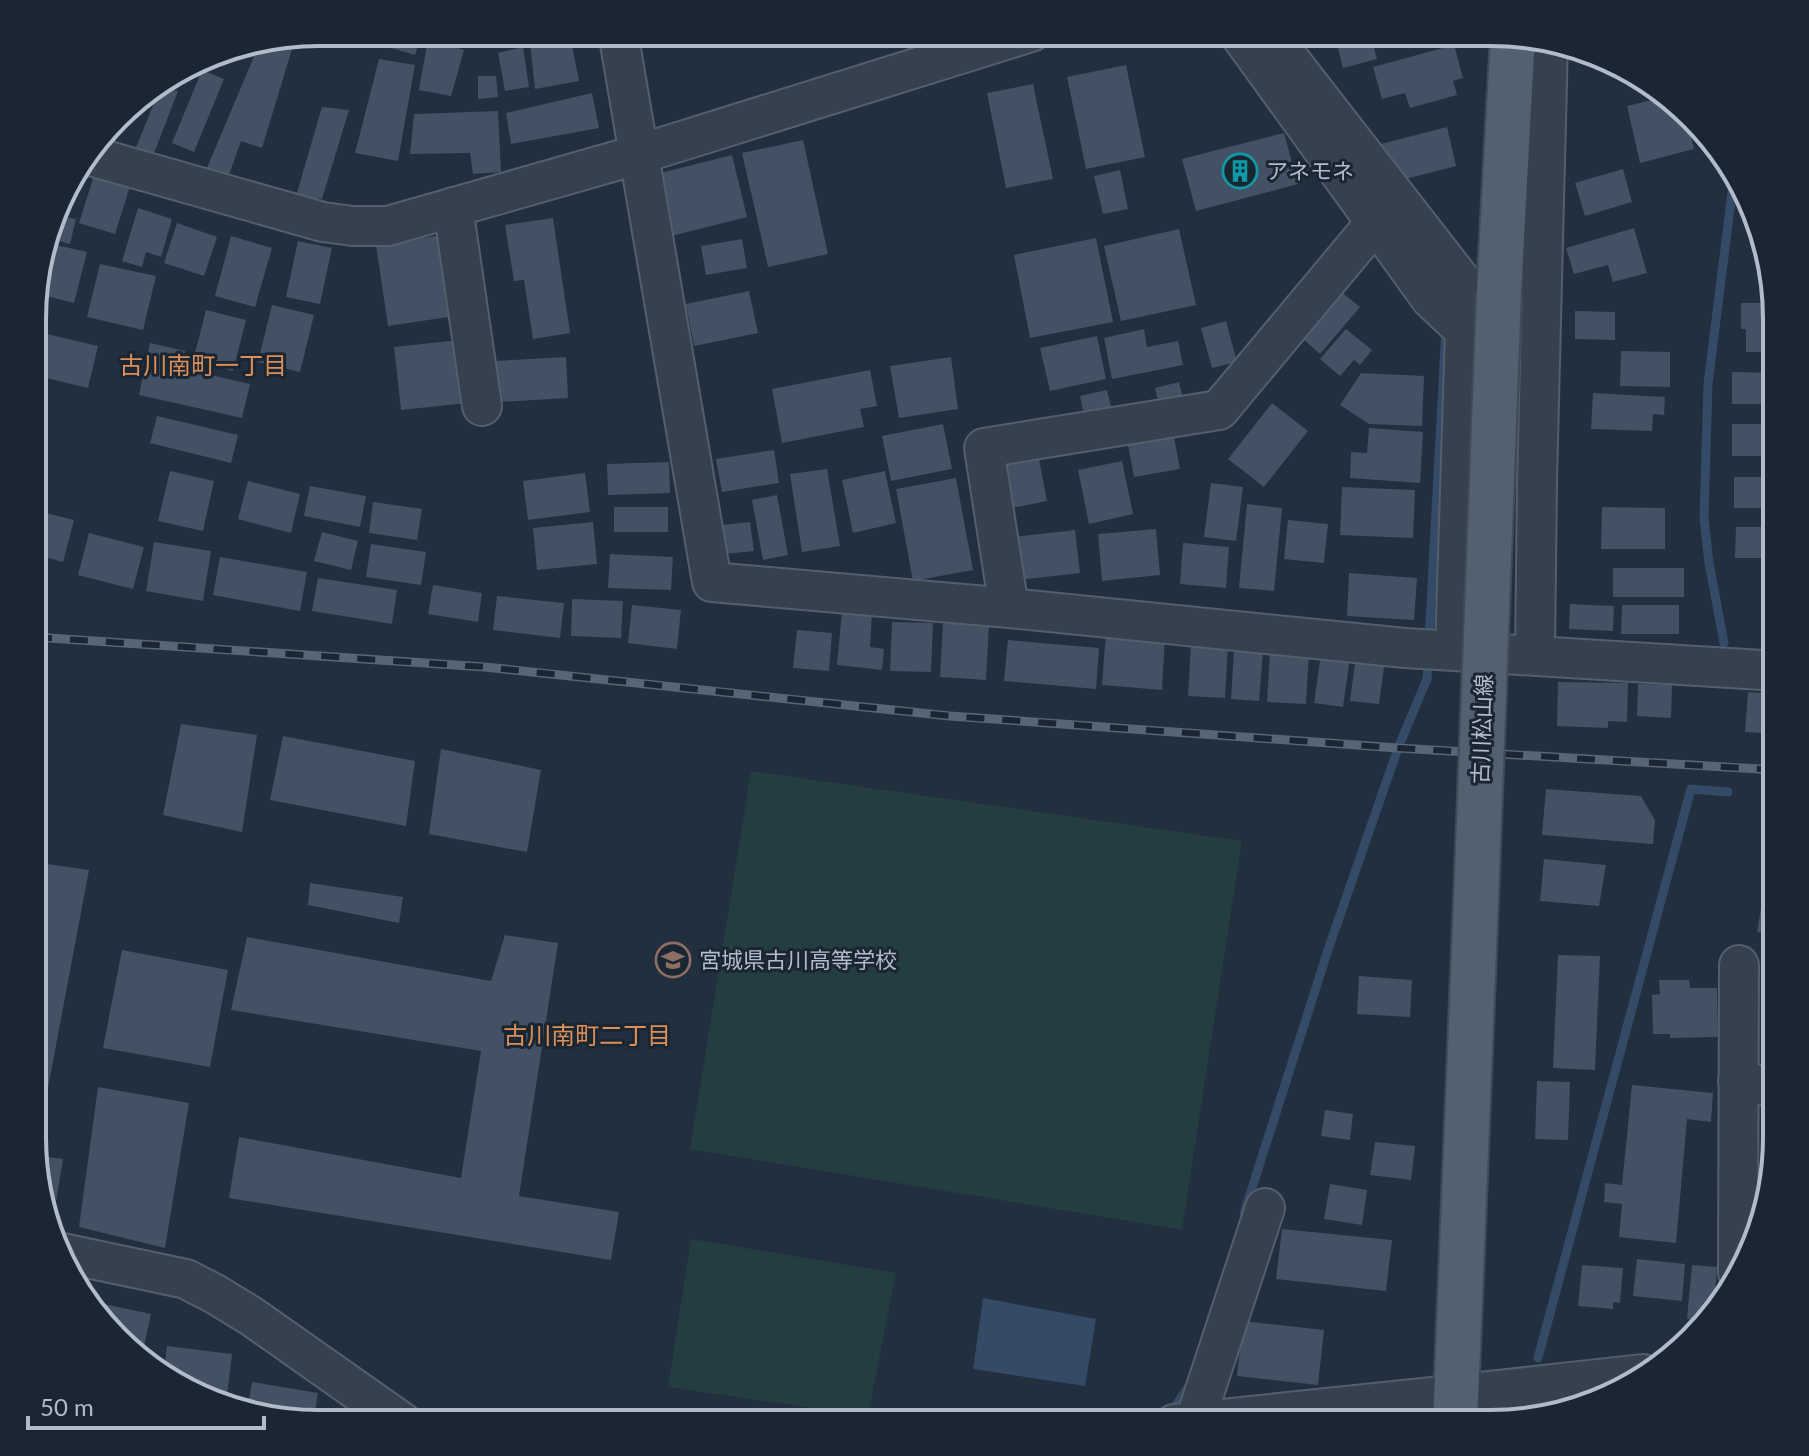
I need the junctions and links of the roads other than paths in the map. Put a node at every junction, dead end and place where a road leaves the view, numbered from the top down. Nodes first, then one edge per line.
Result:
1 (621, 47) edge
2 (983, 47) edge
3 (1249, 47) edge
4 (1280, 47) edge
5 (1512, 47) edge
6 (1548, 52) edge
7 (640, 154) junction
8 (99, 158) edge
9 (453, 207) junction
10 (1376, 222) junction
11 (1465, 331) junction
12 (482, 406) dead end
13 (1009, 608) junction
14 (1451, 650) junction
15 (1535, 655) junction
16 (1763, 670) edge
17 (1739, 965) dead end
18 (1738, 1081) junction
19 (1762, 1085) edge
20 (1265, 1208) dead end
21 (1738, 1250) edge
22 (73, 1255) edge
23 (1614, 1379) edge
24 (383, 1409) edge
25 (1455, 1409) edge
26 (1192, 1410) edge

1 - 7 street
2 - 7 street
3 - 10 street
4 - 11 street
5 - 25 main road, 古川松山線, bridge
6 - 15 street
7 - 9 street
7 - 13 street
8 - 9 street
9 - 12 street
10 - 11 street
10 - 13 street
11 - 14 street
13 - 14 street
14 - 15 street
15 - 16 street
17 - 18 street
18 - 19 street
18 - 21 street
20 - 26 street
22 - 24 street
23 - 25 street

